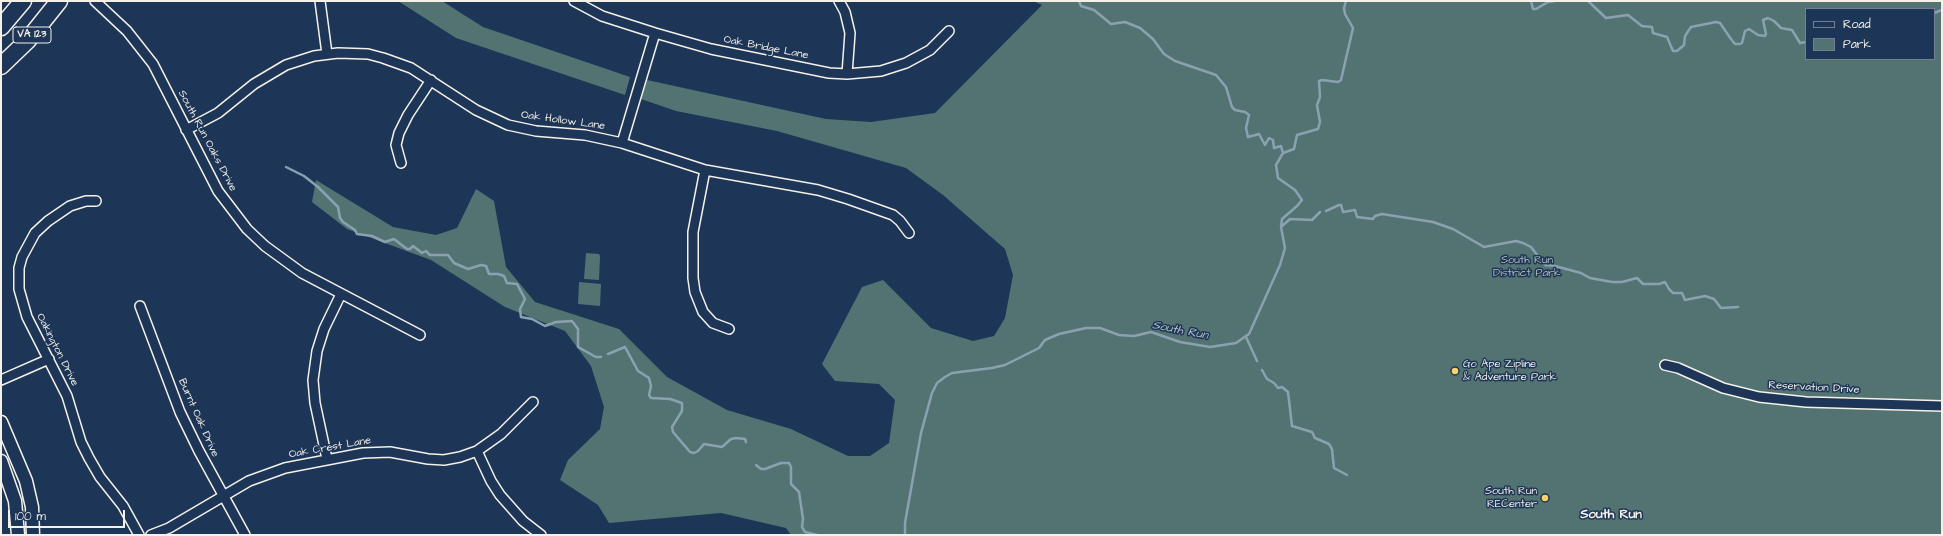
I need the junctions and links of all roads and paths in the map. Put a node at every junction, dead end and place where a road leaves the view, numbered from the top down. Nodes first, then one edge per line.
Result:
1 (23, 1) edge
2 (59, 1) edge
3 (95, 1) edge
4 (320, 1) edge
5 (574, 1) edge
6 (839, 1) edge
7 (584, 4) edge
8 (1, 27) edge
9 (948, 31) dead end
10 (655, 33) junction
11 (327, 54) junction
12 (1, 66) edge
13 (847, 74) junction
14 (431, 80) junction
15 (186, 130) junction
16 (622, 143) junction
17 (401, 163) dead end
18 (705, 170) junction
19 (96, 201) dead end
20 (909, 233) dead end
21 (341, 294) junction
22 (140, 306) dead end
23 (729, 330) dead end
24 (420, 335) dead end
25 (49, 359) junction
26 (1666, 365) dead end
27 (1, 380) edge
28 (533, 402) dead end
29 (1942, 406) edge
30 (1, 422) edge
31 (477, 451) junction
32 (327, 459) junction
33 (1, 461) edge
34 (223, 496) junction
35 (18, 535) edge
36 (33, 535) edge
37 (139, 535) edge
38 (151, 535) edge
39 (245, 535) edge
40 (541, 535) edge

1 - 8 highway, VA 123
2 - 12 highway, VA 123
3 - 15 street, South Run Oaks Drive
4 - 11 street
5 - 7 street, Oak Bridge Lane
6 - 13 street
7 - 10 street, Oak Bridge Lane
9 - 13 street, Oak Bridge Lane
10 - 13 street, Oak Bridge Lane
10 - 16 street
11 - 14 street, Oak Hollow Lane
11 - 15 street, Oak Hollow Lane
14 - 16 street, Oak Hollow Lane
14 - 17 street
15 - 21 street, South Run Oaks Drive
16 - 18 street, Oak Hollow Lane
18 - 20 street, Oak Hollow Lane
18 - 23 street
19 - 25 street, Oakington Drive
21 - 24 street, South Run Oaks Drive
21 - 32 street
22 - 34 street, Burnt Oak Drive
25 - 27 street
25 - 37 street, Oakington Drive
26 - 29 street, Reservation Drive
28 - 31 street, Oak Crest Lane
30 - 36 main road
31 - 32 street, Oak Crest Lane
31 - 40 street
32 - 34 street, Oak Crest Lane
33 - 35 main road
34 - 38 street, Oak Crest Lane
34 - 39 street, Burnt Oak Drive

